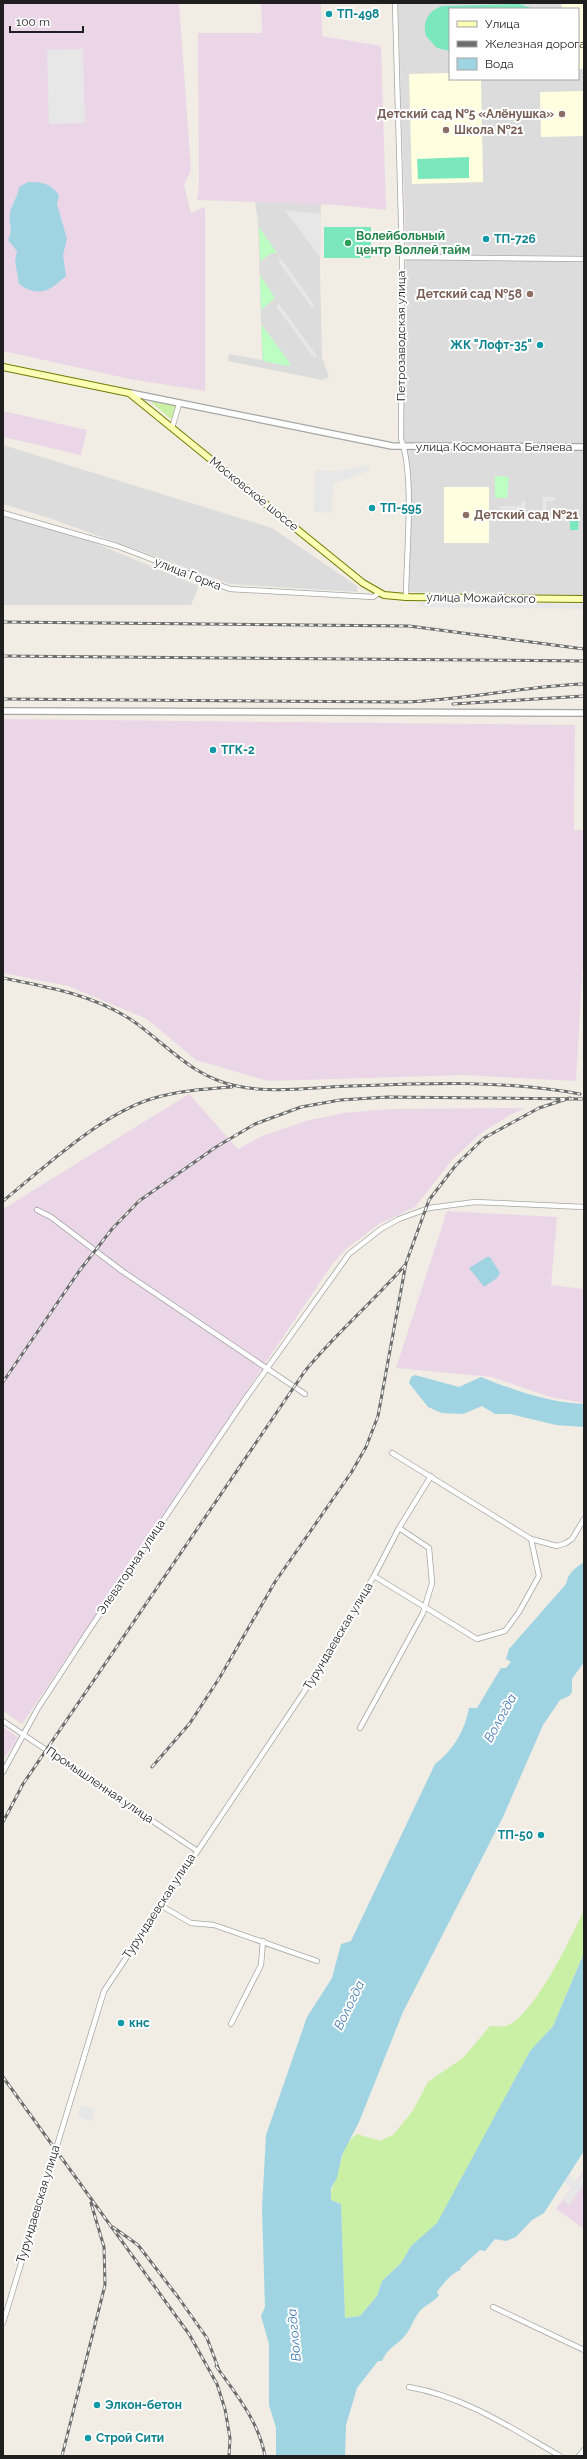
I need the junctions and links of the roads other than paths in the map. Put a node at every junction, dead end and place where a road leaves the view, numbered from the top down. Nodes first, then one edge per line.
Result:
1 (395, 3) edge
2 (402, 256) junction
3 (584, 259) edge
4 (3, 367) edge
5 (130, 393) junction
6 (179, 404) junction
7 (172, 428) junction
8 (404, 447) junction
9 (584, 447) edge
10 (3, 513) edge
11 (379, 593) junction
12 (406, 597) junction
13 (584, 599) edge
14 (3, 711) edge
15 (584, 713) edge
16 (584, 1207) edge
17 (36, 1210) dead end
18 (268, 1367) junction
19 (305, 1394) dead end
20 (392, 1453) dead end
21 (431, 1476) junction
22 (584, 1519) edge
23 (399, 1528) junction
24 (530, 1539) junction
25 (374, 1576) junction
26 (424, 1607) junction
27 (3, 1721) edge
28 (360, 1728) dead end
29 (23, 1733) junction
30 (3, 1772) edge
31 (196, 1850) junction
32 (160, 1905) junction
33 (263, 1941) junction
34 (317, 1961) dead end
35 (231, 2024) dead end
36 (493, 2307) dead end
37 (3, 2323) edge
38 (584, 2350) edge
39 (409, 2387) dead end
40 (584, 2450) edge
41 (560, 2456) edge
42 (579, 2456) edge

1 - 2 street, Петрозаводская улица
2 - 3 street
2 - 8 street, Петрозаводская улица
4 - 5 main road, Московское шоссе
5 - 6 street, Московское шоссе
5 - 7 main road, Московское шоссе
6 - 7 street
6 - 8 street, Московское шоссе
7 - 11 main road, Московское шоссе
8 - 9 street, улица Космонавта Беляева
8 - 12 street, Петрозаводская улица
10 - 11 street, улица Горка
11 - 12 main road, улица Можайского
12 - 13 main road, улица Можайского
14 - 15 street
16 - 18 street, Элеваторная улица
17 - 18 street
18 - 19 street
18 - 29 street, Элеваторная улица
20 - 21 street
21 - 23 street, Турундаевская улица
21 - 24 street
22 - 24 street
23 - 25 street, Турундаевская улица
23 - 26 street
24 - 26 street
25 - 26 street
25 - 31 street, Турундаевская улица
26 - 28 street
27 - 29 street, Промышленная улица
29 - 30 street, Элеваторная улица
29 - 31 street, Промышленная улица
31 - 32 street, Турундаевская улица
32 - 33 street
32 - 37 street, Турундаевская улица
33 - 34 street
33 - 35 street
36 - 38 street
39 - 41 street
40 - 42 street

